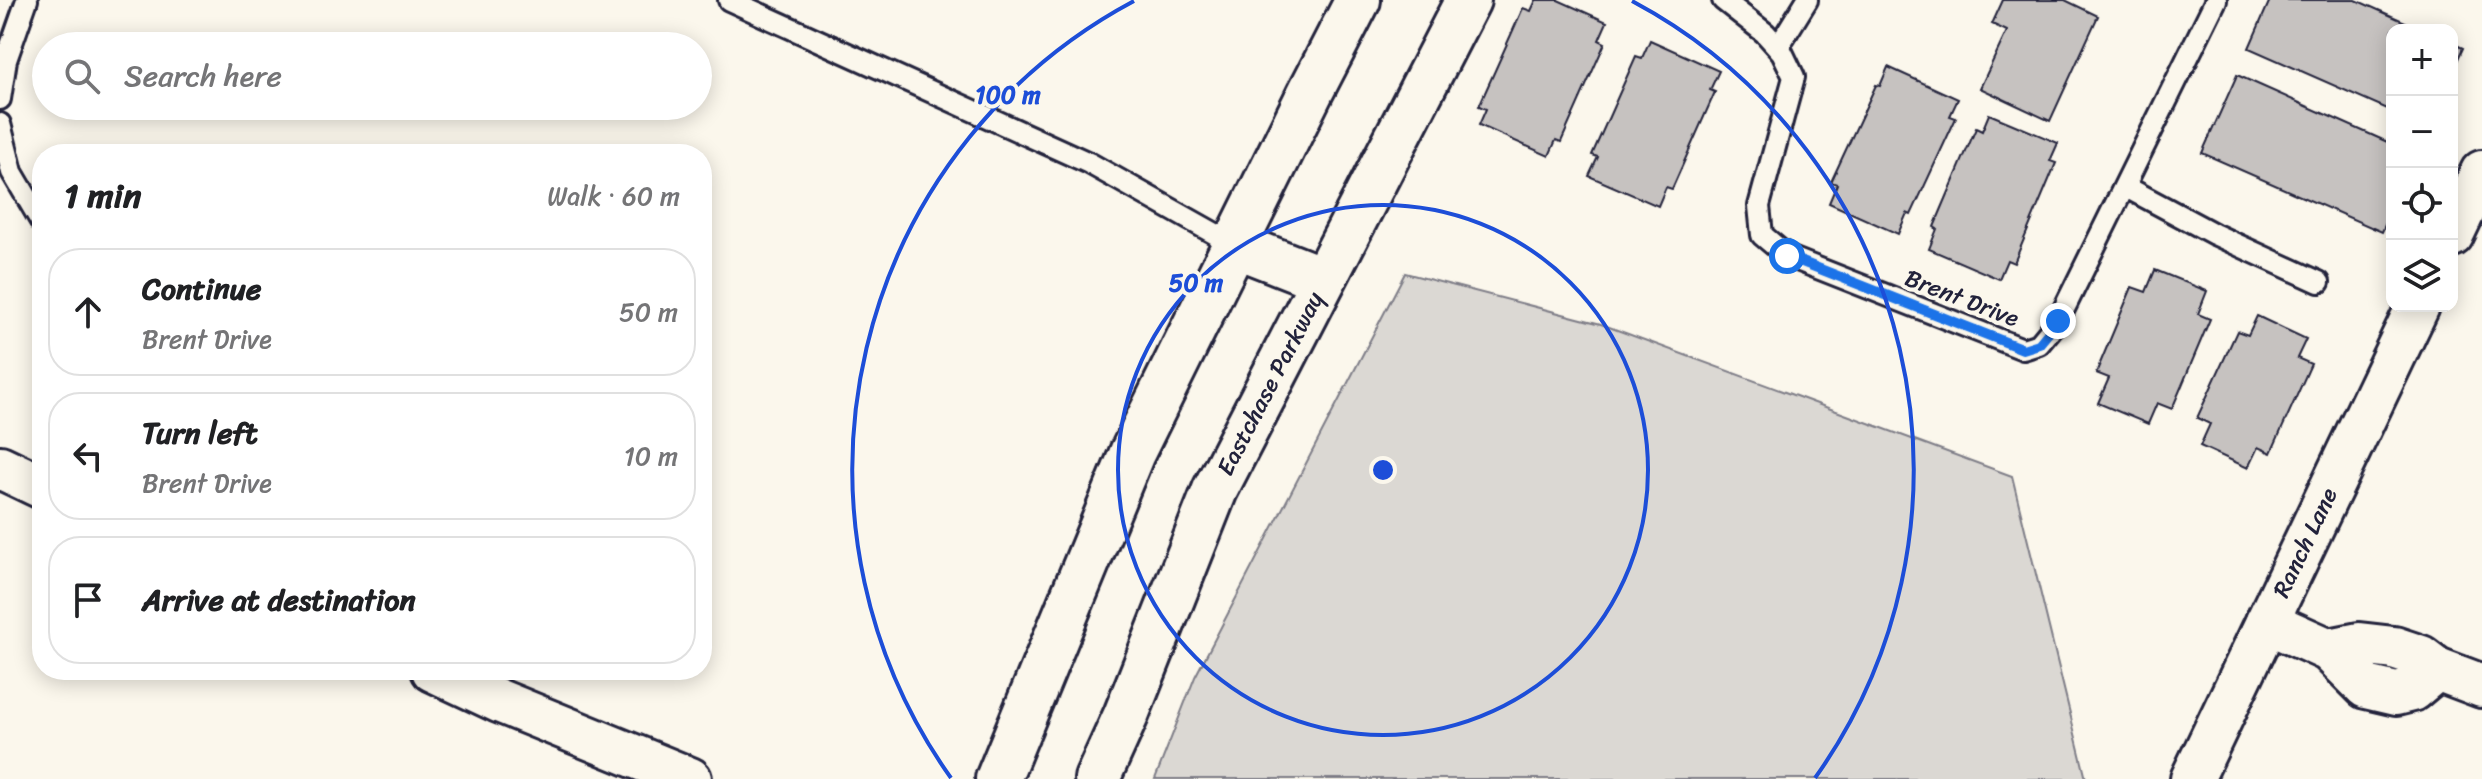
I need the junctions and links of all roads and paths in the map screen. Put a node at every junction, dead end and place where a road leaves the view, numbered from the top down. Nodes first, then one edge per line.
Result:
1 (27, 0) edge
2 (729, 0) edge
3 (1358, 0) edge
4 (1468, 0) edge
5 (1723, 0) edge
6 (1807, 0) edge
7 (2216, 0) edge
8 (1778, 47) junction
9 (0, 99) edge
10 (0, 124) edge
11 (2482, 172) edge
12 (2126, 187) junction
13 (32, 206) edge
14 (2458, 222) edge
15 (1235, 245) junction
16 (1322, 279) junction
17 (2319, 282) dead end
18 (2415, 312) edge
19 (0, 467) edge
20 (32, 482) edge
21 (2267, 622) junction
22 (454, 680) edge
23 (2482, 686) edge
24 (690, 779) edge
25 (998, 779) edge
26 (1097, 779) edge
27 (2192, 779) edge

1 - 9 lane
2 - 15 lane
3 - 15 main road
4 - 16 main road, Eastchase Parkway
5 - 8 lane, Brent Drive
6 - 8 lane
7 - 12 lane, Brent Drive
8 - 12 lane, Brent Drive
10 - 13 lane
11 - 14 street
12 - 17 lane
15 - 16 main road
15 - 25 main road
16 - 26 main road, Eastchase Parkway
18 - 21 street, Ranch Lane
19 - 20 street
21 - 23 street
21 - 27 street, Ranch Lane
22 - 24 street

